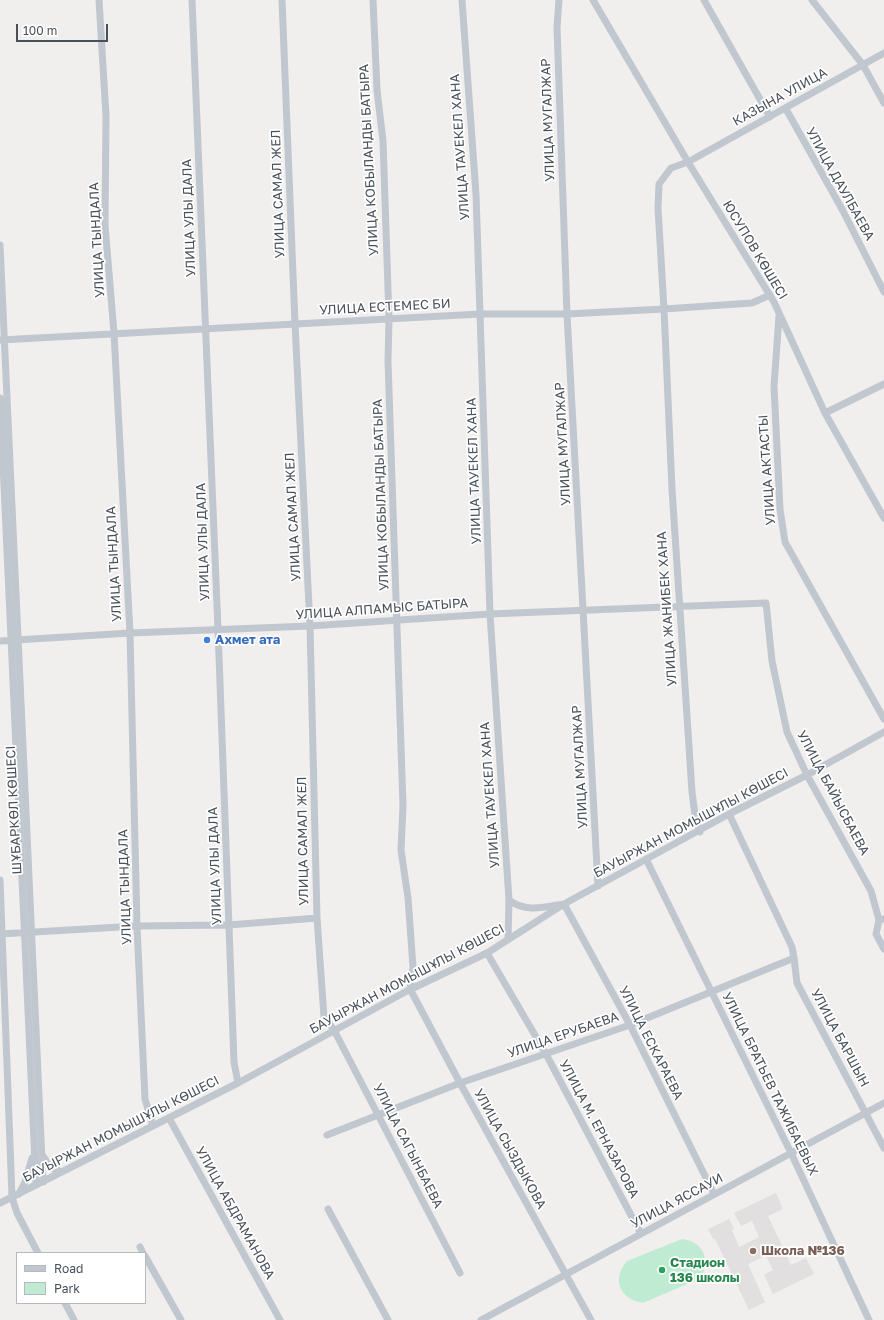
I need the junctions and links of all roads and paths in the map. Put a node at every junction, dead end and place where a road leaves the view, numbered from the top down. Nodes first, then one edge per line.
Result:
1 (99, 0) edge
2 (192, 0) edge
3 (282, 0) edge
4 (373, 0) edge
5 (462, 0) edge
6 (559, 0) edge
7 (593, 0) edge
8 (704, 0) edge
9 (812, 0) edge
10 (884, 53) edge
11 (863, 65) junction
12 (884, 103) edge
13 (786, 109) junction
14 (770, 117) junction
15 (688, 162) junction
16 (0, 245) edge
17 (884, 292) edge
18 (770, 295) junction
19 (664, 309) junction
20 (779, 313) junction
21 (480, 314) junction
22 (567, 314) junction
23 (389, 319) junction
24 (295, 324) junction
25 (206, 328) junction
26 (114, 333) junction
27 (2, 340) edge
28 (884, 384) edge
29 (0, 398) edge
30 (825, 413) junction
31 (884, 518) edge
32 (766, 603) joint
33 (678, 607) junction
34 (584, 609) junction
35 (490, 614) junction
36 (398, 620) junction
37 (310, 626) junction
38 (218, 629) junction
39 (130, 633) junction
40 (11, 640) junction
41 (19, 640) junction
42 (0, 641) edge
43 (884, 719) edge
44 (884, 732) edge
45 (807, 775) junction
46 (729, 814) junction
47 (700, 832) junction
48 (646, 859) junction
49 (0, 880) edge
50 (598, 886) junction
51 (509, 900) junction
52 (564, 904) junction
53 (317, 918) junction
54 (882, 920) edge
55 (229, 925) junction
56 (138, 926) junction
57 (28, 933) junction
58 (1, 934) edge
59 (508, 940) junction
60 (884, 949) edge
61 (487, 953) junction
62 (794, 958) junction
63 (410, 989) junction
64 (711, 990) junction
65 (630, 1024) junction
66 (334, 1030) junction
67 (546, 1054) junction
68 (238, 1083) junction
69 (460, 1083) junction
70 (884, 1103) edge
71 (866, 1112) junction
72 (379, 1115) junction
73 (169, 1118) junction
74 (153, 1126) junction
75 (327, 1135) dead end
76 (34, 1146) junction
77 (884, 1148) edge
78 (42, 1152) junction
79 (791, 1153) junction
80 (61, 1172) junction
81 (40, 1183) junction
82 (19, 1194) junction
83 (714, 1194) junction
84 (12, 1197) junction
85 (0, 1203) edge
86 (328, 1209) dead end
87 (641, 1234) junction
88 (37, 1252) edge
89 (146, 1258) edge
90 (460, 1273) dead end
91 (565, 1275) junction
92 (66, 1304) edge
93 (490, 1318) edge
94 (74, 1320) edge
95 (181, 1320) edge
96 (280, 1320) edge
97 (388, 1320) edge
98 (481, 1320) edge
99 (591, 1320) edge
100 (869, 1320) edge

1 - 26 street, УЛИЦА ТЫНДАЛА
2 - 25 street, УЛИЦА УЛЫ ДАЛА
3 - 24 street, УЛИЦА САМАЛ ЖЕЛ
4 - 23 street, УЛИЦА КОБЫЛАНДЫ БАТЫРА
5 - 21 street, УЛИЦА ТАУЕКЕЛ ХАНА
6 - 22 street, УЛИЦА МУГАЛЖАР
7 - 15 street, ЮСУПОВ КӨШЕСІ
8 - 14 street
9 - 11 street
10 - 11 street, КАЗЫНА УЛИЦА
11 - 12 street
11 - 13 street, КАЗЫНА УЛИЦА
13 - 14 street, КАЗЫНА УЛИЦА
13 - 17 street, УЛИЦА ДАУЛБАЕВА
14 - 15 street, КАЗЫНА УЛИЦА
15 - 18 street, ЮСУПОВ КӨШЕСІ
15 - 19 street, КАЗЫНА УЛИЦА
16 - 27 street, ШҰБАРКӨЛ КӨШЕСІ
18 - 19 street, УЛИЦА ЕСТЕМЕС БИ
18 - 20 street, ЮСУПОВ КӨШЕСІ
19 - 22 street, УЛИЦА ЕСТЕМЕС БИ
19 - 33 street, УЛИЦА ЖАНИБЕК ХАНА
20 - 30 street, ЮСУПОВ КӨШЕСІ
20 - 43 street, УЛИЦА АКТАСТЫ
21 - 22 street, УЛИЦА ЕСТЕМЕС БИ
21 - 23 street, УЛИЦА ЕСТЕМЕС БИ
21 - 35 street, УЛИЦА ТАУЕКЕЛ ХАНА
22 - 34 street, УЛИЦА МУГАЛЖАР
23 - 24 street, УЛИЦА ЕСТЕМЕС БИ
23 - 36 street, УЛИЦА КОБЫЛАНДЫ БАТЫРА
24 - 25 street, УЛИЦА ЕСТЕМЕС БИ
24 - 37 street, УЛИЦА САМАЛ ЖЕЛ
25 - 26 street, УЛИЦА ЕСТЕМЕС БИ
25 - 38 street, УЛИЦА УЛЫ ДАЛА
26 - 27 street, УЛИЦА ЕСТЕМЕС БИ
26 - 39 street, УЛИЦА ТЫНДАЛА
27 - 41 street, ШҰБАРКӨЛ КӨШЕСІ
28 - 30 street
29 - 40 street, ШҰБАРКӨЛ КӨШЕСІ
30 - 31 street, ЮСУПОВ КӨШЕСІ
32 - 33 street, УЛИЦА АЛПАМЫС БАТЫРА
32 - 45 street, УЛИЦА БАЙЫСБАЕВА
33 - 34 street, УЛИЦА АЛПАМЫС БАТЫРА
33 - 47 street, УЛИЦА ЖАНИБЕК ХАНА
34 - 35 street, УЛИЦА АЛПАМЫС БАТЫРА
34 - 50 street, УЛИЦА МУГАЛЖАР
35 - 36 street, УЛИЦА АЛПАМЫС БАТЫРА
35 - 51 street, УЛИЦА ТАУЕКЕЛ ХАНА
36 - 37 street, УЛИЦА АЛПАМЫС БАТЫРА
36 - 63 street, УЛИЦА КОБЫЛАНДЫ БАТЫРА
37 - 38 street, УЛИЦА АЛПАМЫС БАТЫРА
37 - 53 street, УЛИЦА САМАЛ ЖЕЛ
38 - 39 street, УЛИЦА АЛПАМЫС БАТЫРА
38 - 55 street, УЛИЦА УЛЫ ДАЛА
39 - 41 street, УЛИЦА АЛПАМЫС БАТЫРА
39 - 56 street, УЛИЦА ТЫНДАЛА
40 - 41 street, УЛИЦА АЛПАМЫС БАТЫРА
40 - 42 street, УЛИЦА АЛПАМЫС БАТЫРА
40 - 57 street, ШҰБАРКӨЛ КӨШЕСІ
41 - 57 street, ШҰБАРКӨЛ КӨШЕСІ
44 - 45 street, БАУЫРЖАН МОМЫШҰЛЫ КӨШЕСІ
45 - 46 street, БАУЫРЖАН МОМЫШҰЛЫ КӨШЕСІ
45 - 54 street, УЛИЦА БАЙЫСБАЕВА
46 - 47 street, БАУЫРЖАН МОМЫШҰЛЫ КӨШЕСІ
46 - 62 street
47 - 48 street, БАУЫРЖАН МОМЫШҰЛЫ КӨШЕСІ
48 - 50 street, БАУЫРЖАН МОМЫШҰЛЫ КӨШЕСІ
48 - 64 street, УЛИЦА БРАТЬЕВ ТАЖИБАЕВЫХ
49 - 58 street, ШҰБАРКӨЛ КӨШЕСІ
50 - 52 street, БАУЫРЖАН МОМЫШҰЛЫ КӨШЕСІ
51 - 52 street
51 - 59 street, УЛИЦА ТАУЕКЕЛ ХАНА
52 - 59 street, БАУЫРЖАН МОМЫШҰЛЫ КӨШЕСІ
52 - 65 street, УЛИЦА ЕСКАРАЕВА
53 - 55 street
53 - 66 street, УЛИЦА САМАЛ ЖЕЛ
54 - 60 street
55 - 56 street
55 - 68 street, УЛИЦА УЛЫ ДАЛА
56 - 57 street
56 - 74 street, УЛИЦА ТЫНДАЛА
57 - 58 street
57 - 76 street, ШҰБАРКӨЛ КӨШЕСІ
57 - 78 street, ШҰБАРКӨЛ КӨШЕСІ
58 - 84 street, ШҰБАРКӨЛ КӨШЕСІ
59 - 61 street, БАУЫРЖАН МОМЫШҰЛЫ КӨШЕСІ
61 - 63 street, БАУЫРЖАН МОМЫШҰЛЫ КӨШЕСІ
61 - 67 street, УЛИЦА М. ЕРНАЗАРОВА
62 - 64 street, УЛИЦА ЕРУБАЕВА
62 - 71 street, УЛИЦА БАРШЫН
63 - 66 street, БАУЫРЖАН МОМЫШҰЛЫ КӨШЕСІ
63 - 69 street, УЛИЦА СЫЗДЫКОВА
64 - 65 street, УЛИЦА ЕРУБАЕВА
64 - 79 street, УЛИЦА БРАТЬЕВ ТАЖИБАЕВЫХ
65 - 67 street, УЛИЦА ЕРУБАЕВА
65 - 83 street, УЛИЦА ЕСКАРАЕВА
66 - 68 street, БАУЫРЖАН МОМЫШҰЛЫ КӨШЕСІ
66 - 72 street, УЛИЦА САГЫНБАЕВА
67 - 69 street, УЛИЦА ЕРУБАЕВА
67 - 87 street, УЛИЦА М. ЕРНАЗАРОВА
68 - 73 street, БАУЫРЖАН МОМЫШҰЛЫ КӨШЕСІ
69 - 72 street, УЛИЦА ЕРУБАЕВА
69 - 91 street, УЛИЦА СЫЗДЫКОВА
70 - 71 street, УЛИЦА ЯССАУИ
71 - 77 street, УЛИЦА БАРШЫН
71 - 79 street, УЛИЦА ЯССАУИ
72 - 75 street, УЛИЦА ЕРУБАЕВА
72 - 90 street, УЛИЦА САГЫНБАЕВА
73 - 74 street, БАУЫРЖАН МОМЫШҰЛЫ КӨШЕСІ
73 - 96 street, УЛИЦА АБДРАМАНОВА
74 - 80 street, БАУЫРЖАН МОМЫШҰЛЫ КӨШЕСІ
76 - 81 street, ШҰБАРКӨЛ КӨШЕСІ
76 - 82 street
78 - 80 street
78 - 81 street, ШҰБАРКӨЛ КӨШЕСІ
79 - 83 street, УЛИЦА ЯССАУИ
79 - 100 street, УЛИЦА БРАТЬЕВ ТАЖИБАЕВЫХ
80 - 81 street, БАУЫРЖАН МОМЫШҰЛЫ КӨШЕСІ
81 - 82 street, БАУЫРЖАН МОМЫШҰЛЫ КӨШЕСІ
82 - 84 street, БАУЫРЖАН МОМЫШҰЛЫ КӨШЕСІ
83 - 87 street, УЛИЦА ЯССАУИ
84 - 85 street, БАУЫРЖАН МОМЫШҰЛЫ КӨШЕСІ
84 - 88 street, ШҰБАРКӨЛ КӨШЕСІ
86 - 97 street
87 - 91 street, УЛИЦА ЯССАУИ
89 - 95 street
91 - 93 street, УЛИЦА ЯССАУИ
91 - 99 street, УЛИЦА СЫЗДЫКОВА
92 - 94 street
93 - 98 street, УЛИЦА ЯССАУИ

